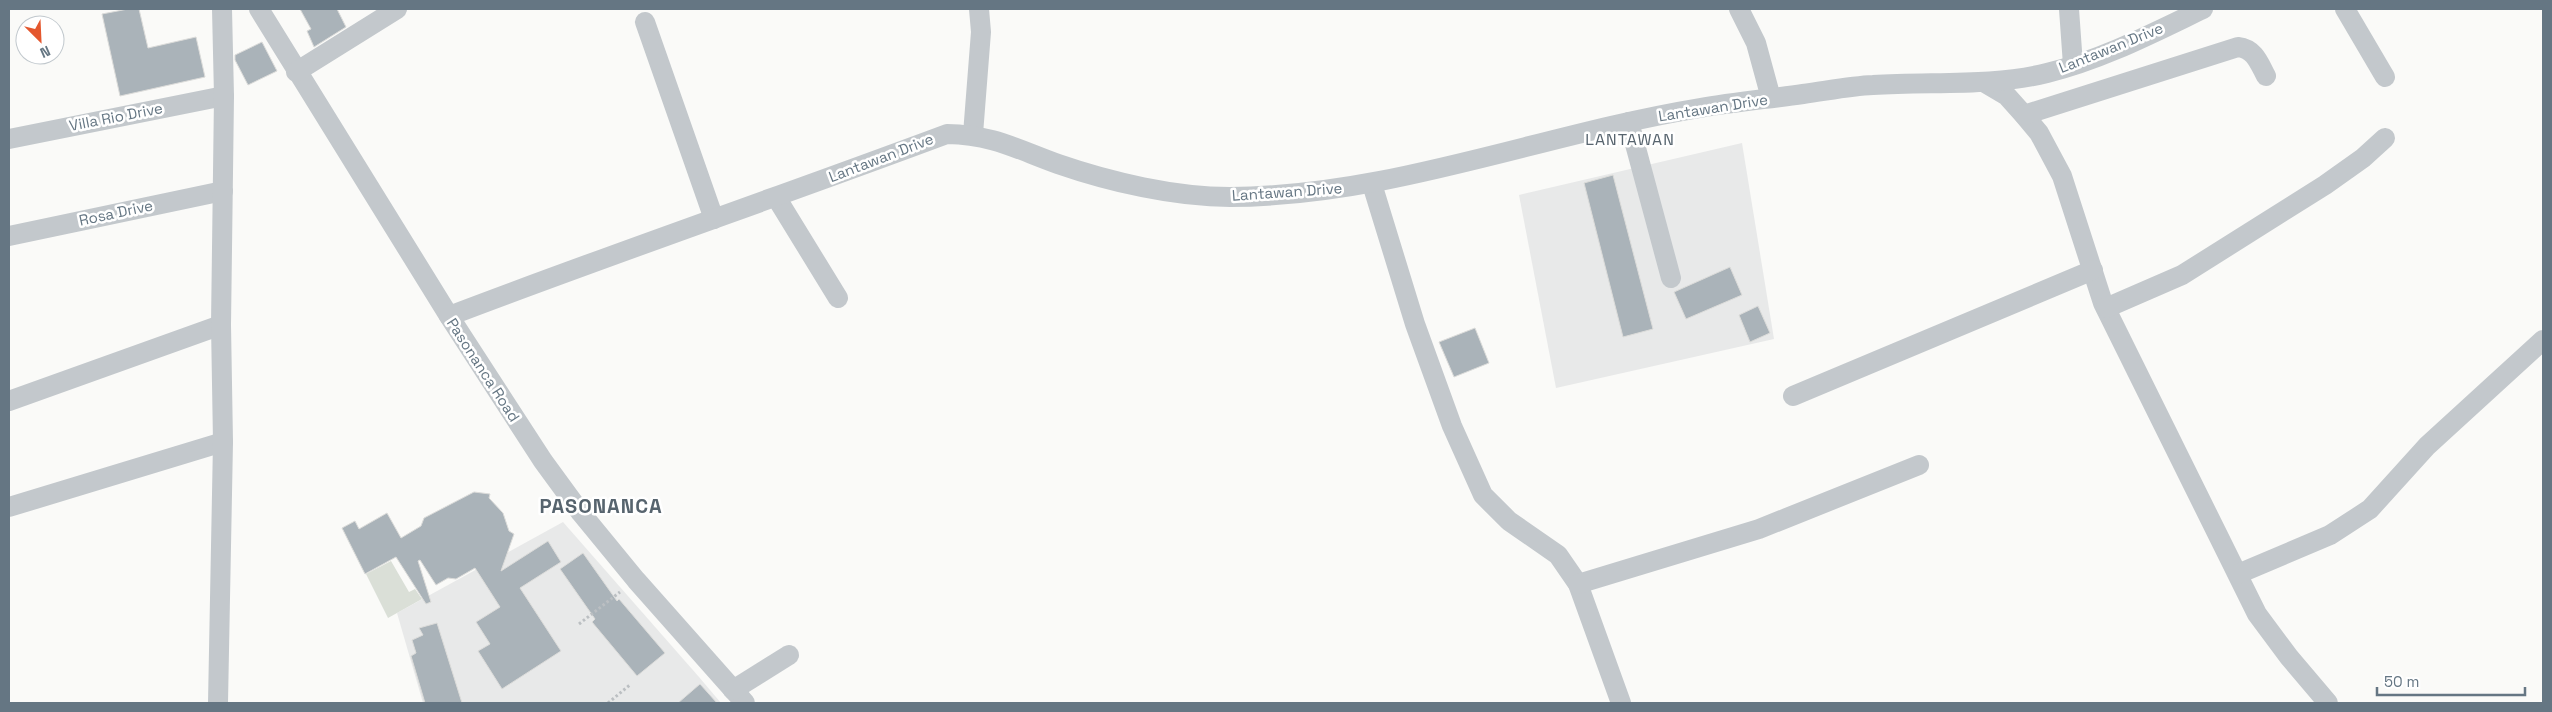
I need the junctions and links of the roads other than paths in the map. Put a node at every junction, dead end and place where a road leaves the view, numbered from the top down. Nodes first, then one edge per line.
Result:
1 (222, 9) edge
2 (259, 9) edge
3 (397, 9) edge
4 (979, 9) edge
5 (1739, 9) edge
6 (2069, 9) edge
7 (2345, 9) edge
8 (2199, 10) edge
9 (644, 22) dead end
10 (2072, 65) junction
11 (296, 72) junction
12 (2266, 76) dead end
13 (2385, 77) dead end
14 (1985, 83) junction
15 (224, 96) junction
16 (1771, 98) junction
17 (2024, 115) junction
18 (1630, 122) junction
19 (973, 134) junction
20 (2385, 138) dead end
21 (9, 139) edge
22 (1372, 184) junction
23 (223, 191) junction
24 (776, 197) junction
25 (714, 219) junction
26 (9, 236) edge
27 (2092, 270) junction
28 (1671, 278) dead end
29 (838, 298) dead end
30 (2106, 308) junction
31 (449, 316) junction
32 (221, 326) junction
33 (2543, 340) edge
34 (1793, 396) dead end
35 (9, 402) edge
36 (224, 442) junction
37 (1919, 465) dead end
38 (9, 508) edge
39 (2238, 574) junction
40 (1578, 584) junction
41 (789, 655) dead end
42 (739, 696) edge
43 (218, 703) edge
44 (1621, 703) edge
45 (2328, 703) edge

1 - 15 street
2 - 11 street, Pasonanca Road
3 - 11 street
4 - 19 street
5 - 16 street
6 - 10 street
7 - 13 street
8 - 10 street, Lantawan Drive
9 - 25 street
10 - 14 street, Lantawan Drive
11 - 31 street, Pasonanca Road
12 - 17 street
14 - 16 street, Lantawan Drive
14 - 17 street
15 - 21 street, Villa Rio Drive
15 - 23 street
16 - 18 street, Lantawan Drive
17 - 27 street
18 - 22 street, Lantawan Drive
18 - 28 street
19 - 22 street, Lantawan Drive
19 - 24 street, Lantawan Drive
20 - 30 street
22 - 40 street
23 - 26 street, Rosa Drive
23 - 32 street
24 - 25 street, Lantawan Drive
24 - 29 street
25 - 31 street, Lantawan Drive
27 - 30 street
27 - 34 street
30 - 39 street
31 - 42 street, Pasonanca Road
32 - 35 street
32 - 36 street
33 - 39 street
36 - 38 street
36 - 43 street
37 - 40 street
39 - 45 street
40 - 44 street
41 - 42 street

